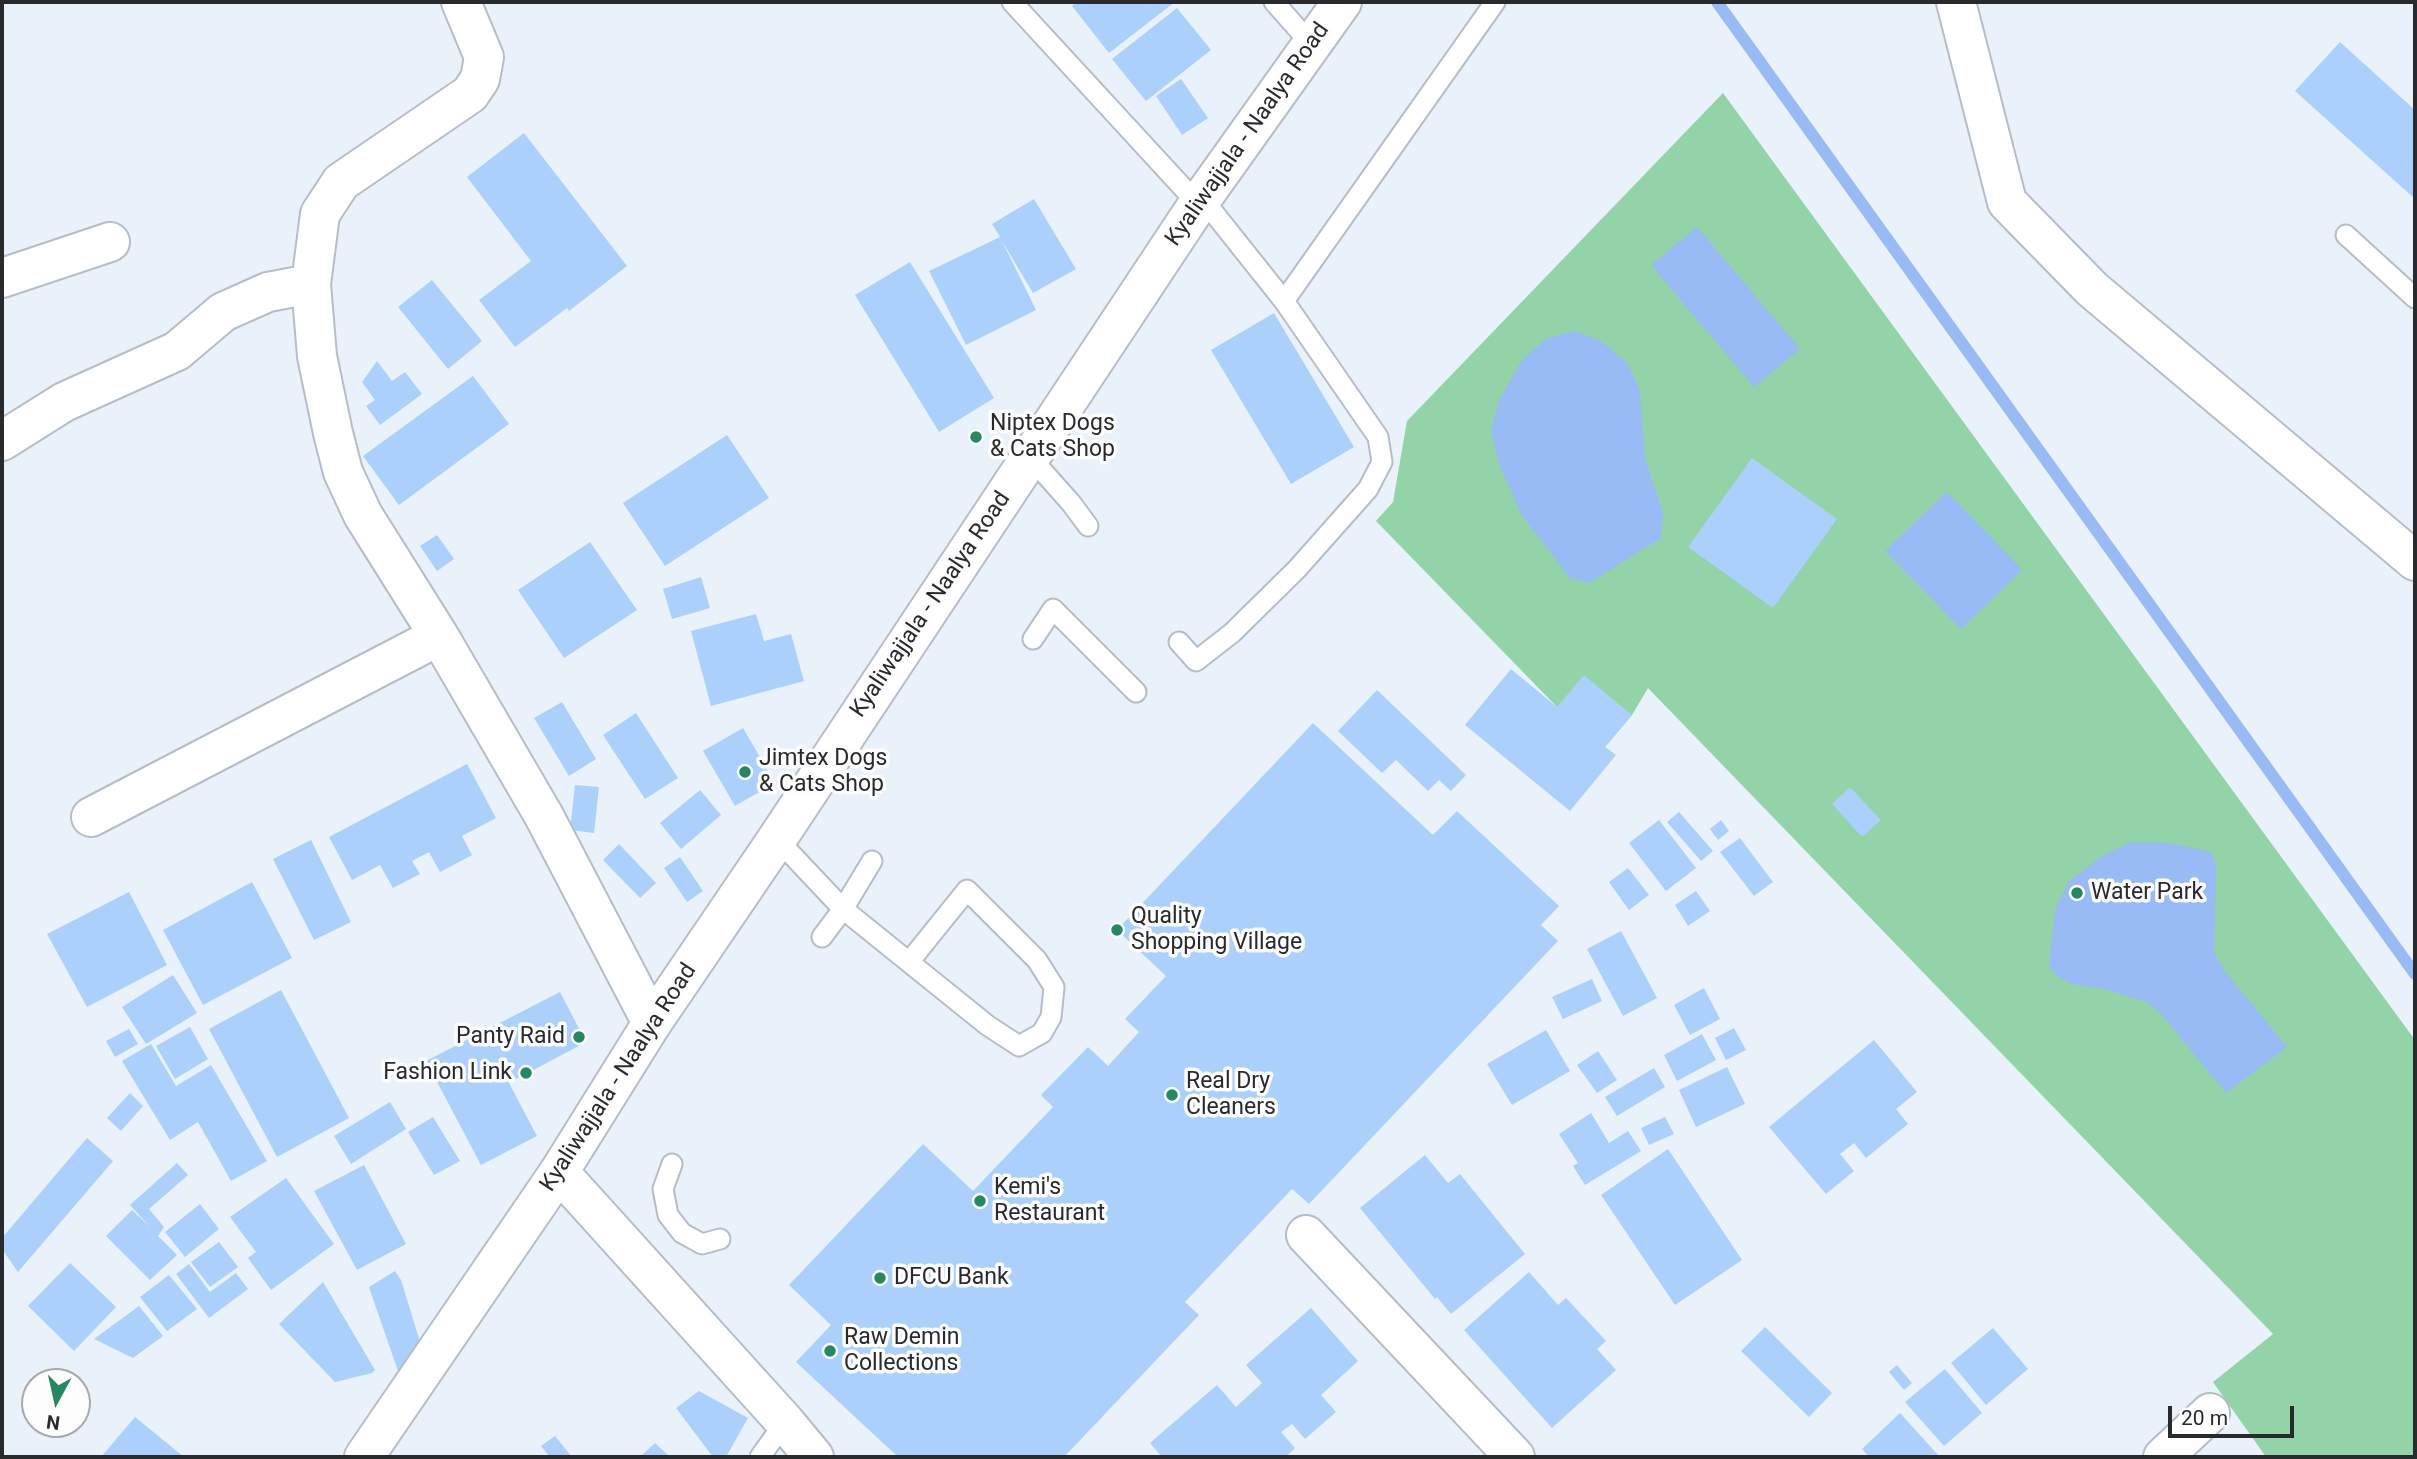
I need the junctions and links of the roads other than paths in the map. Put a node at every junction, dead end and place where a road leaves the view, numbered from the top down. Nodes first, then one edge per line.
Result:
1 (461, 2) edge
2 (1012, 2) edge
3 (1274, 2) edge
4 (1342, 2) edge
5 (1495, 2) edge
6 (1956, 2) edge
7 (1312, 45) junction
8 (1200, 201) junction
9 (2346, 235) dead end
10 (110, 242) dead end
11 (2, 278) edge
12 (311, 284) junction
13 (2415, 299) edge
14 (1284, 301) junction
15 (2, 441) edge
16 (1030, 457) junction
17 (1088, 526) dead end
18 (2415, 561) edge
19 (439, 636) junction
20 (1033, 639) dead end
21 (1179, 642) dead end
22 (1136, 692) dead end
23 (92, 817) dead end
24 (777, 839) junction
25 (873, 861) dead end
26 (843, 909) junction
27 (822, 937) dead end
28 (909, 961) junction
29 (652, 1023) junction
30 (672, 1164) dead end
31 (559, 1172) junction
32 (1306, 1235) dead end
33 (720, 1239) dead end
34 (2210, 1413) dead end
35 (785, 1422) junction
36 (364, 1457) edge
37 (760, 1457) edge
38 (814, 1457) edge
39 (1515, 1457) edge
40 (2163, 1457) edge

1 - 12 street
2 - 8 lane
3 - 7 lane
4 - 7 street, Kyaliwajjala - Naalya Road
5 - 14 lane
6 - 18 street
7 - 8 street, Kyaliwajjala - Naalya Road
8 - 14 lane
8 - 16 street, Kyaliwajjala - Naalya Road
9 - 13 lane
10 - 11 street
12 - 15 street
12 - 19 street
14 - 21 lane
16 - 17 lane
16 - 24 street, Kyaliwajjala - Naalya Road
19 - 23 street
19 - 29 street
20 - 22 lane
24 - 26 lane
24 - 29 street, Kyaliwajjala - Naalya Road
25 - 26 lane
26 - 27 lane
26 - 28 lane
28 - 28 lane
29 - 31 street, Kyaliwajjala - Naalya Road
30 - 33 lane
31 - 35 street
31 - 36 street, Kyaliwajjala - Naalya Road
32 - 39 street
34 - 40 street
35 - 37 lane
35 - 38 street

